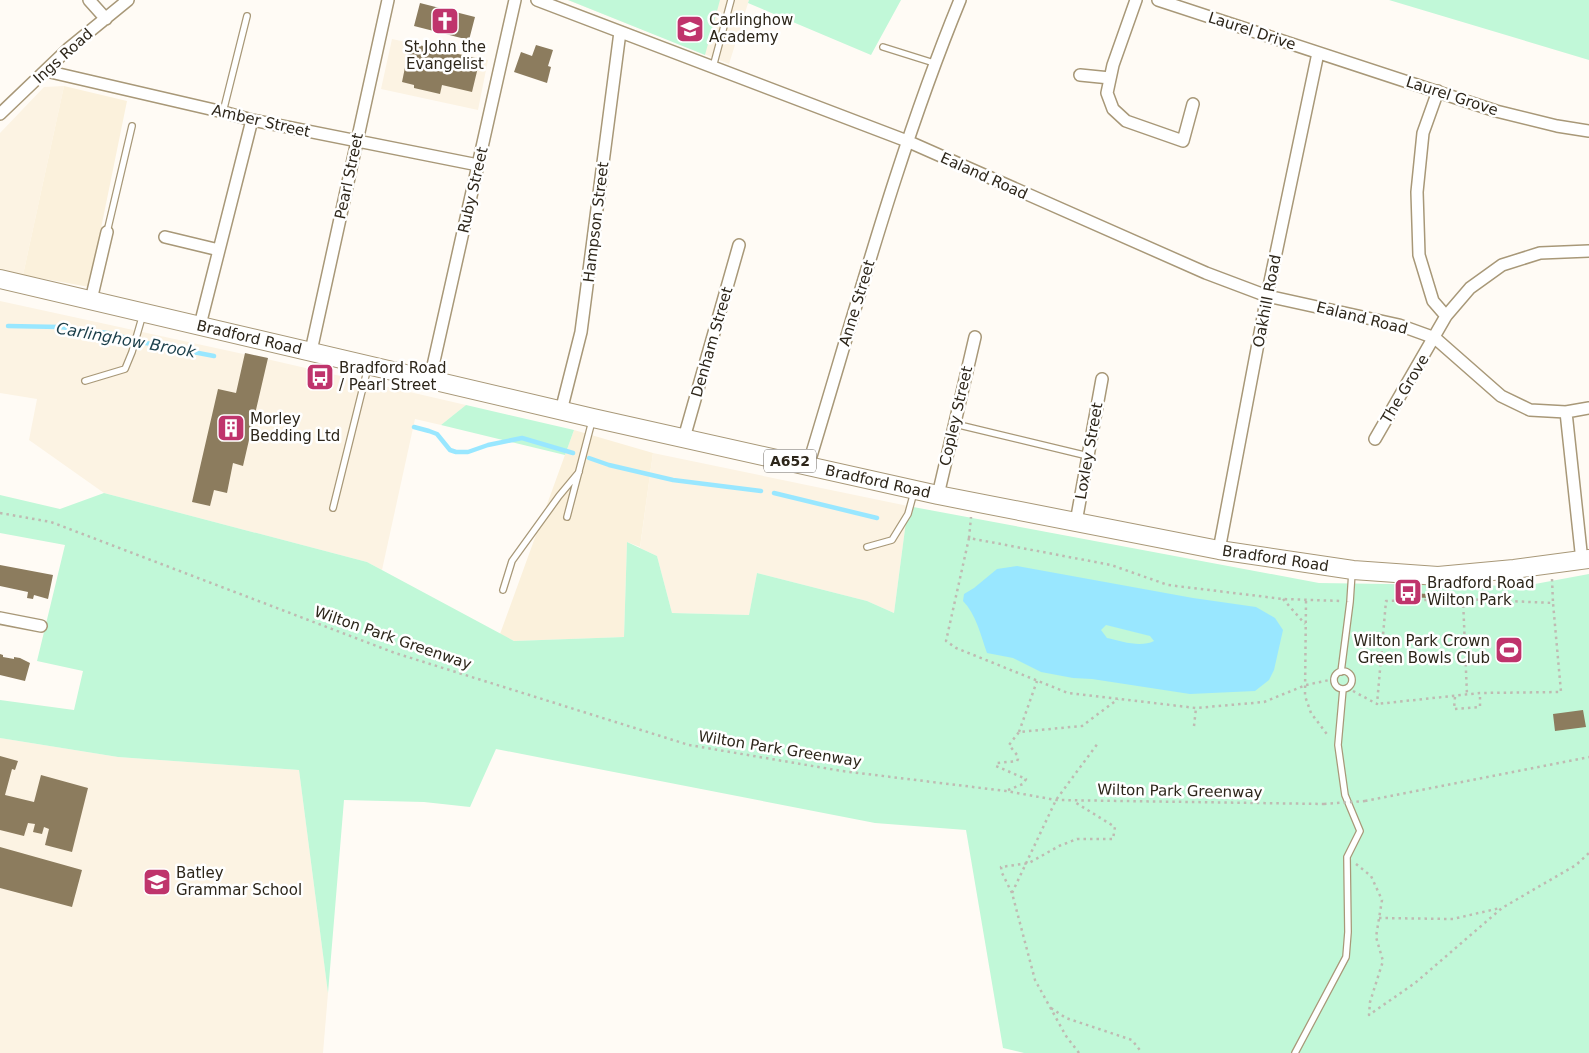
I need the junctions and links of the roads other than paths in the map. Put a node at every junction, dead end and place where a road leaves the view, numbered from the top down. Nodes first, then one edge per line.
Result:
1 (90, 0) edge
2 (128, 0) edge
3 (388, 0) edge
4 (515, 0) edge
5 (537, 0) edge
6 (731, 0) edge
7 (960, 0) edge
8 (1136, 0) edge
9 (1158, 0) edge
10 (247, 16) dead end
11 (106, 18) junction
12 (620, 32) junction
13 (883, 47) dead end
14 (1318, 53) junction
15 (934, 63) junction
16 (713, 67) junction
17 (46, 71) junction
18 (1080, 75) dead end
19 (1110, 78) junction
20 (1438, 91) junction
21 (1194, 104) dead end
22 (223, 112) junction
23 (0, 114) edge
24 (252, 120) junction
25 (132, 126) dead end
26 (1589, 131) edge
27 (907, 141) junction
28 (356, 142) junction
29 (478, 165) junction
30 (107, 232) joint
31 (165, 236) dead end
32 (739, 245) dead end
33 (219, 250) junction
34 (1589, 251) edge
35 (0, 279) edge
36 (1267, 296) junction
37 (91, 300) junction
38 (143, 312) junction
39 (1446, 316) junction
40 (200, 326) junction
41 (975, 337) dead end
42 (1435, 338) junction
43 (311, 351) junction
44 (368, 365) junction
45 (430, 379) junction
46 (1102, 379) dead end
47 (85, 381) dead end
48 (1589, 408) edge
49 (561, 411) junction
50 (1566, 412) junction
51 (593, 418) junction
52 (954, 424) junction
53 (684, 438) junction
54 (1375, 439) dead end
55 (1088, 456) junction
56 (808, 466) junction
57 (579, 472) junction
58 (915, 490) junction
59 (938, 495) junction
60 (333, 508) dead end
61 (567, 517) dead end
62 (1076, 522) junction
63 (867, 547) dead end
64 (1219, 550) junction
65 (1585, 560) edge
66 (1352, 570) junction
67 (503, 590) dead end
68 (0, 618) edge
69 (41, 626) dead end
70 (1341, 672) junction
71 (1345, 688) junction
72 (1295, 1053) edge

1 - 11 street
2 - 11 street, Ings Road
3 - 28 street, Pearl Street
4 - 29 street, Ruby Street
5 - 12 street, Ealand Road
6 - 16 lane
7 - 15 street
8 - 19 street
9 - 14 street, Laurel Drive
10 - 22 lane
11 - 17 street, Ings Road
12 - 16 street, Ealand Road
12 - 49 street, Hampson Street
13 - 15 lane
14 - 20 street, Laurel Grove
14 - 36 street, Oakhill Road
15 - 27 street
16 - 27 street, Ealand Road
17 - 22 street, Amber Street
17 - 23 street, Ings Road
18 - 19 street
19 - 21 street
20 - 26 street, Laurel Grove
20 - 39 street
22 - 24 street, Amber Street
24 - 28 street, Amber Street
24 - 33 street
25 - 30 lane
27 - 36 street, Ealand Road
27 - 56 street, Anne Street
28 - 29 street, Amber Street
28 - 43 street, Pearl Street
29 - 45 street, Ruby Street
30 - 37 street
31 - 33 street
32 - 53 street, Denham Street
33 - 40 street
34 - 39 street, The Grove
35 - 37 main road, Bradford Road / A652
36 - 42 street, Ealand Road
36 - 64 street, Oakhill Road
37 - 38 main road, Bradford Road / A652
38 - 40 main road, Bradford Road / A652
38 - 47 lane
39 - 42 street, The Grove
40 - 43 main road, Bradford Road / A652
41 - 52 street, Copley Street
42 - 50 street
42 - 54 street, The Grove
43 - 44 main road, Bradford Road / A652
44 - 45 main road, Bradford Road / A652
44 - 60 lane
45 - 49 main road, Bradford Road / A652
46 - 55 street, Loxley Street
48 - 50 street
49 - 51 main road, Bradford Road / A652
50 - 65 street
51 - 53 main road, Bradford Road / A652
51 - 57 lane
52 - 55 lane
52 - 59 street, Copley Street
53 - 56 main road, Bradford Road / A652
55 - 62 street, Loxley Street
56 - 58 main road, Bradford Road / A652
57 - 61 lane
57 - 67 lane
58 - 59 main road, Bradford Road / A652
58 - 63 lane
59 - 62 main road, Bradford Road / A652
62 - 64 main road, Bradford Road / A652
64 - 66 main road, Bradford Road / A652
65 - 66 main road, Bradford Road / A652
66 - 70 lane
68 - 69 street
70 - 71 lane
70 - 71 lane
71 - 72 lane

